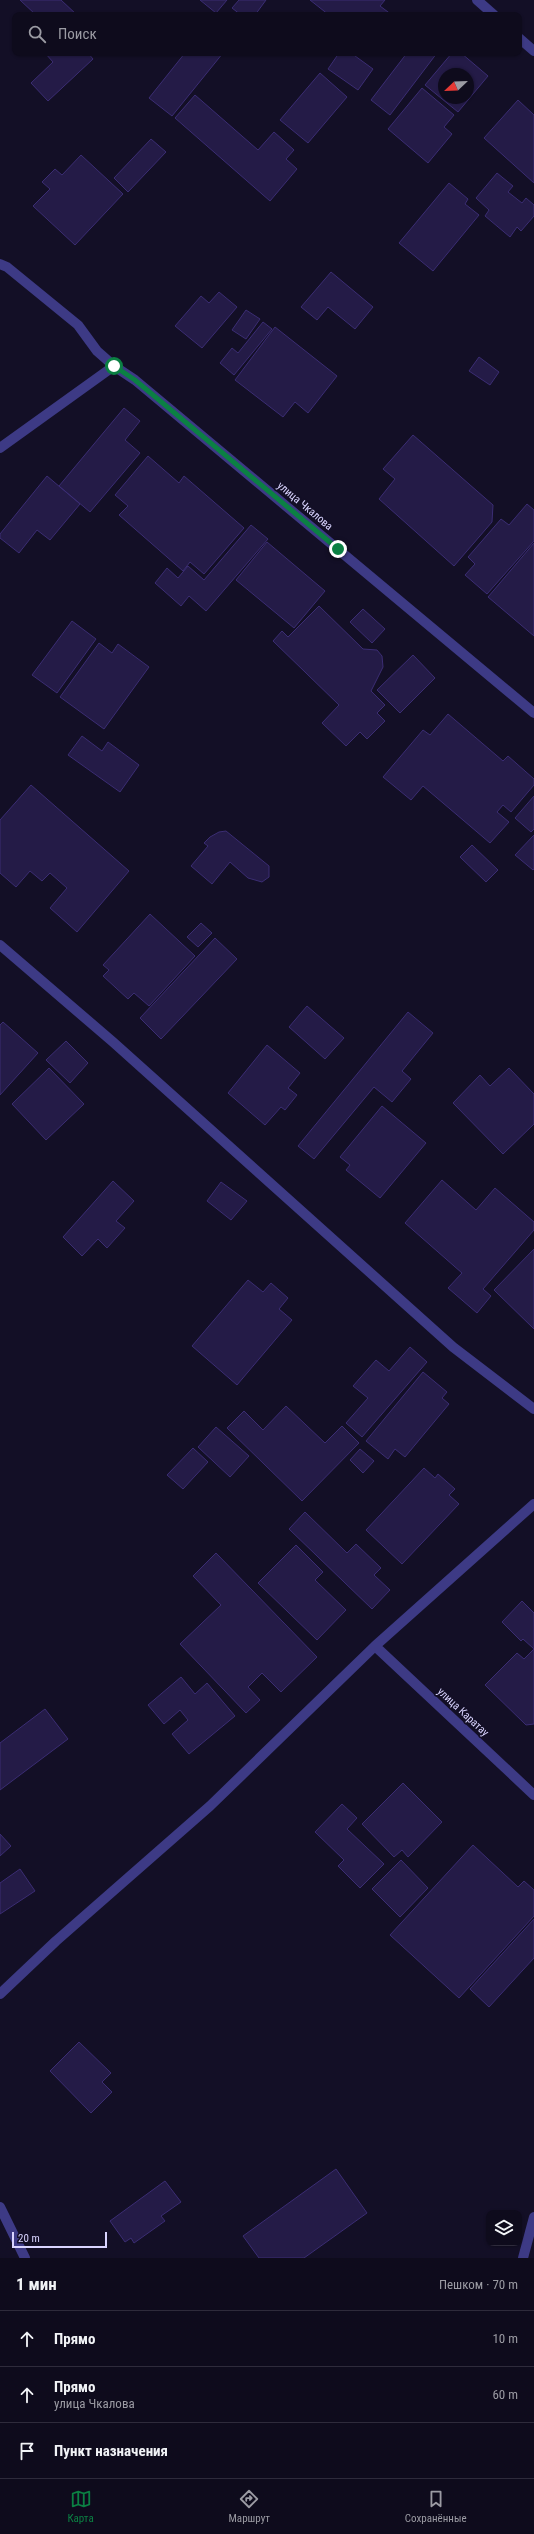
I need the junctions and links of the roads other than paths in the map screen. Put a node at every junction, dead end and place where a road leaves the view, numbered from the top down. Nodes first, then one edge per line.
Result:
1 (477, 0) edge
2 (491, 12) edge
3 (522, 41) edge
4 (534, 51) edge
5 (0, 264) edge
6 (114, 366) junction
7 (0, 448) edge
8 (534, 713) edge
9 (0, 944) edge
10 (534, 1409) edge
11 (534, 1504) edge
12 (375, 1646) junction
13 (534, 1796) edge
14 (0, 1994) edge
15 (0, 2207) edge
16 (534, 2217) edge
17 (25, 2258) edge
18 (523, 2258) edge

1 - 2 street
3 - 4 street
5 - 6 street, улица Чкалова
6 - 7 street
6 - 8 street, улица Чкалова
9 - 10 street
11 - 12 street
12 - 13 street, улица Каратау
12 - 14 street
15 - 17 street
16 - 18 street

